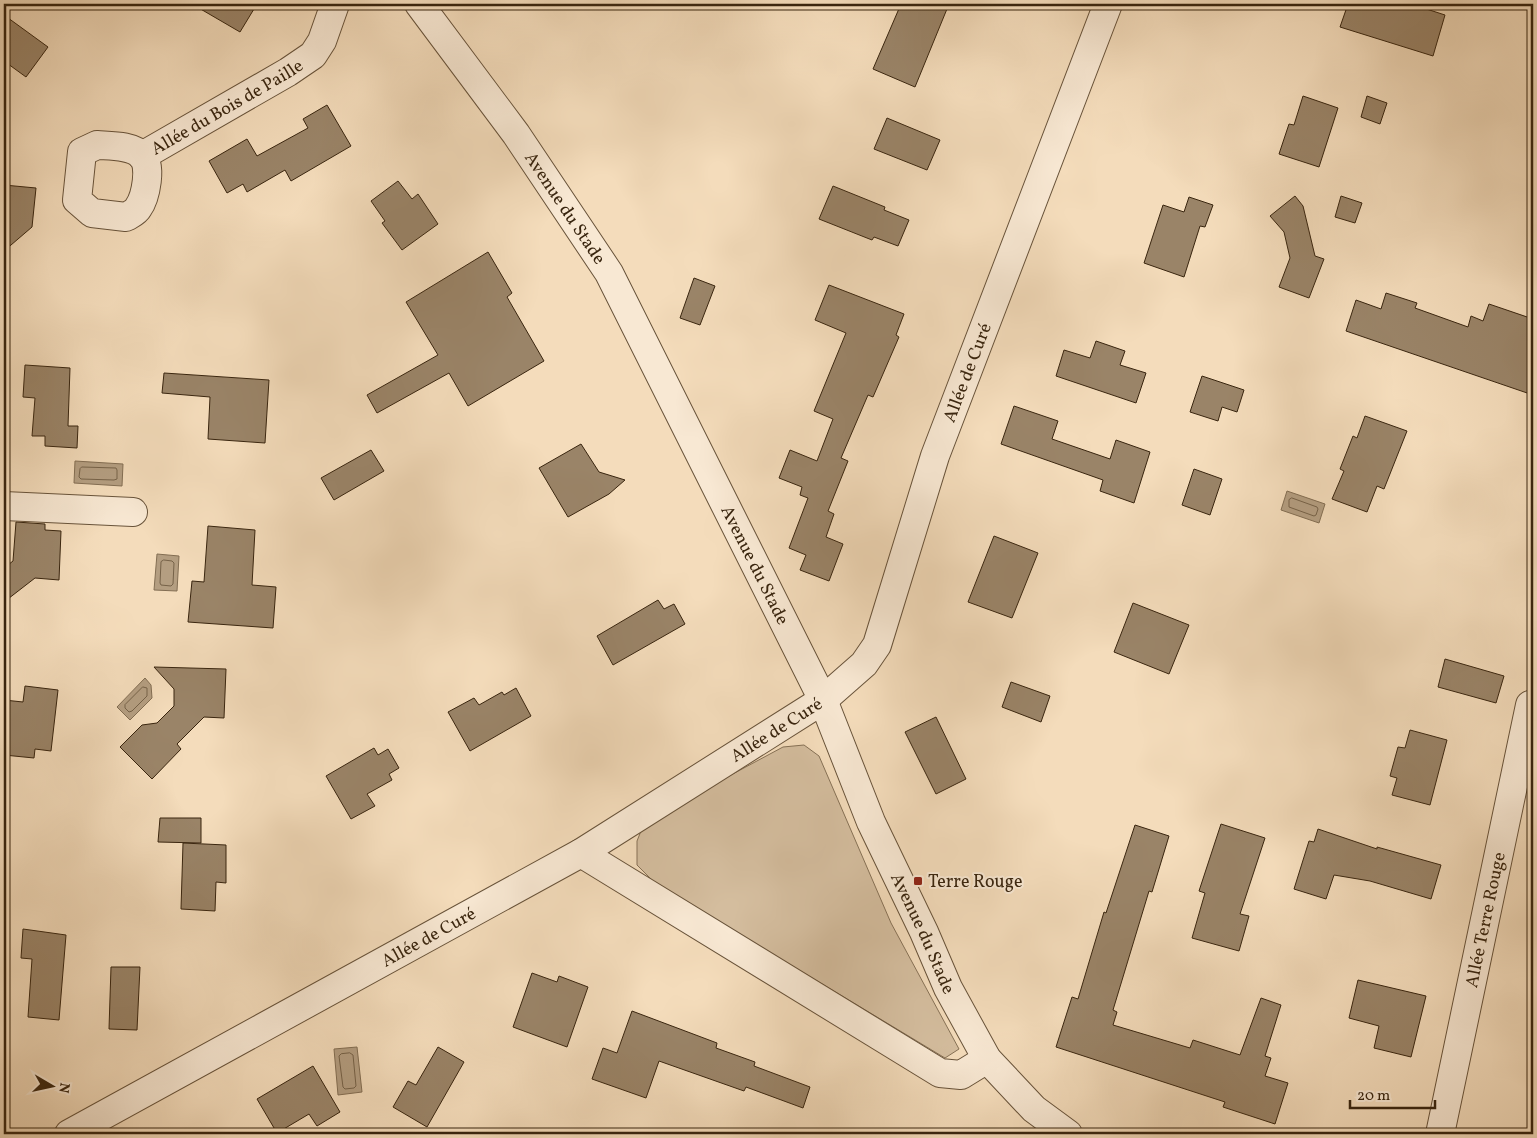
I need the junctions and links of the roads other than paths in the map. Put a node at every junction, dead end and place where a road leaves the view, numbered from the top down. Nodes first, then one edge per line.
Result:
1 (335, 4) edge
2 (420, 4) edge
3 (1108, 4) edge
4 (142, 156) dead end
5 (4, 506) edge
6 (133, 512) dead end
7 (822, 700) junction
8 (1530, 704) dead end
9 (581, 853) junction
10 (987, 1059) junction
11 (69, 1134) edge
12 (1068, 1134) edge
13 (1440, 1134) edge

1 - 4 street, Allée du Bois de Paille
2 - 7 street, Avenue du Stade
3 - 7 street, Allée de Curé
5 - 6 street
7 - 9 street, Allée de Curé
7 - 10 street, Avenue du Stade
8 - 13 street, Allée Terre Rouge
9 - 10 street
9 - 11 street, Allée de Curé
10 - 12 street, Avenue du Stade

